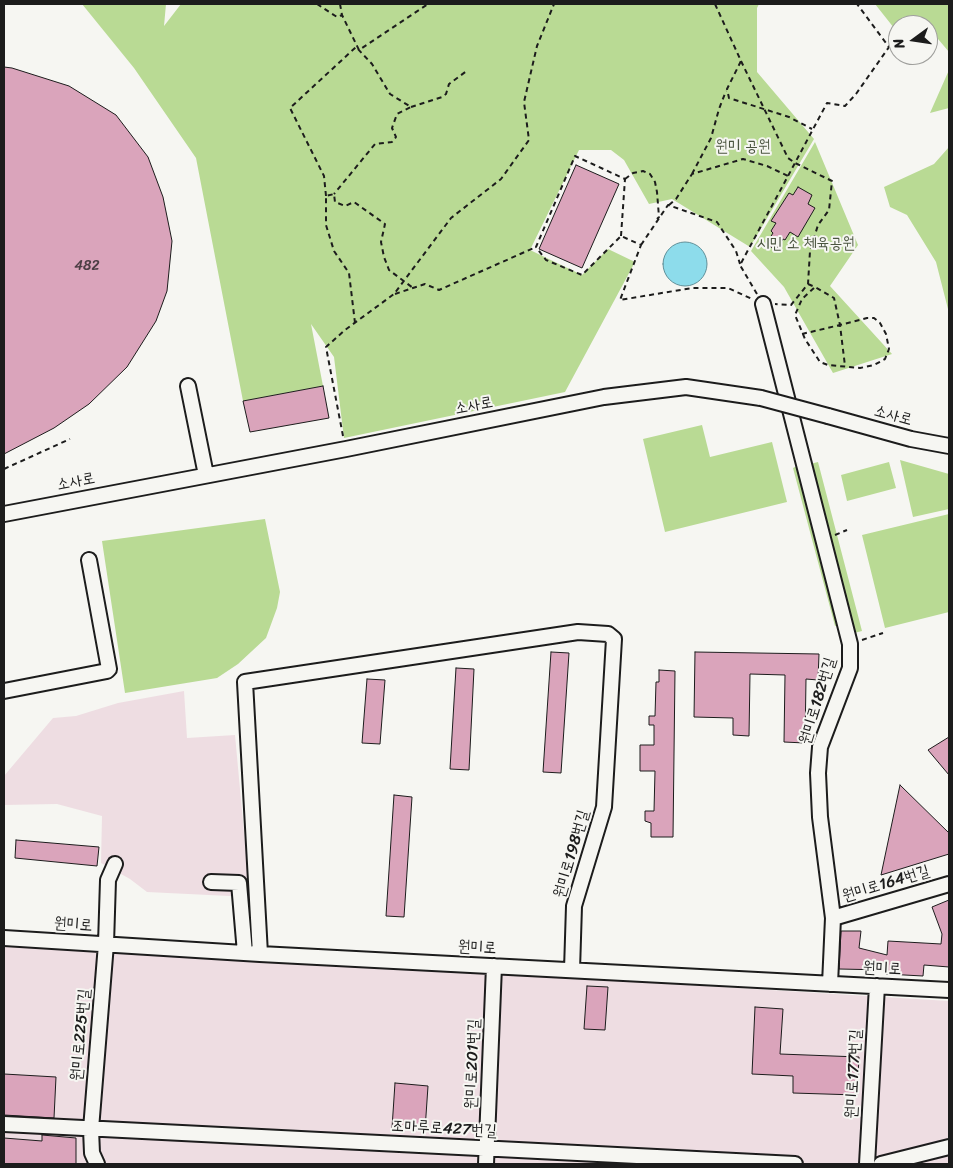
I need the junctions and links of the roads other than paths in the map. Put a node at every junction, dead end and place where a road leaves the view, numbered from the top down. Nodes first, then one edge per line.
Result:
1 (763, 304) road end
2 (188, 386) dead end
3 (949, 446) edge
4 (206, 475) junction
5 (4, 514) edge
6 (89, 560) dead end
7 (4, 691) edge
8 (116, 864) dead end
9 (211, 882) dead end
10 (949, 884) edge
11 (833, 918) junction
12 (4, 938) edge
13 (106, 944) junction
14 (245, 952) junction
15 (260, 954) junction
16 (494, 966) junction
17 (572, 970) junction
18 (830, 984) junction
19 (877, 986) junction
20 (949, 990) edge
21 (4, 1124) edge
22 (91, 1129) junction
23 (949, 1146) edge
24 (487, 1149) junction
25 (97, 1164) edge
26 (486, 1164) edge
27 (795, 1164) edge
28 (867, 1164) edge
29 (881, 1164) edge

1 - 11 street, 원미로182번길
2 - 4 street
3 - 4 street, 소사로, bridge
4 - 5 street, 소사로
6 - 7 street
8 - 13 street, 원미로225번길
9 - 14 street
10 - 11 street, 원미로164번길
11 - 18 street, 원미로182번길
12 - 13 street, 원미로
13 - 14 street, 원미로
13 - 22 street, 원미로225번길
14 - 15 street, 원미로
15 - 16 street, 원미로
15 - 17 street, 원미로198번길
16 - 17 street, 원미로
16 - 24 street, 원미로201번길
17 - 18 street, 원미로
18 - 19 street, 원미로
19 - 20 street, 원미로
19 - 28 street, 원미로177번길
21 - 22 street, 조마루로427번길
22 - 24 street, 조마루로427번길
22 - 25 street, 원미로225번길
23 - 29 street
24 - 26 street, 원미로201번길
24 - 27 street, 조마루로427번길

